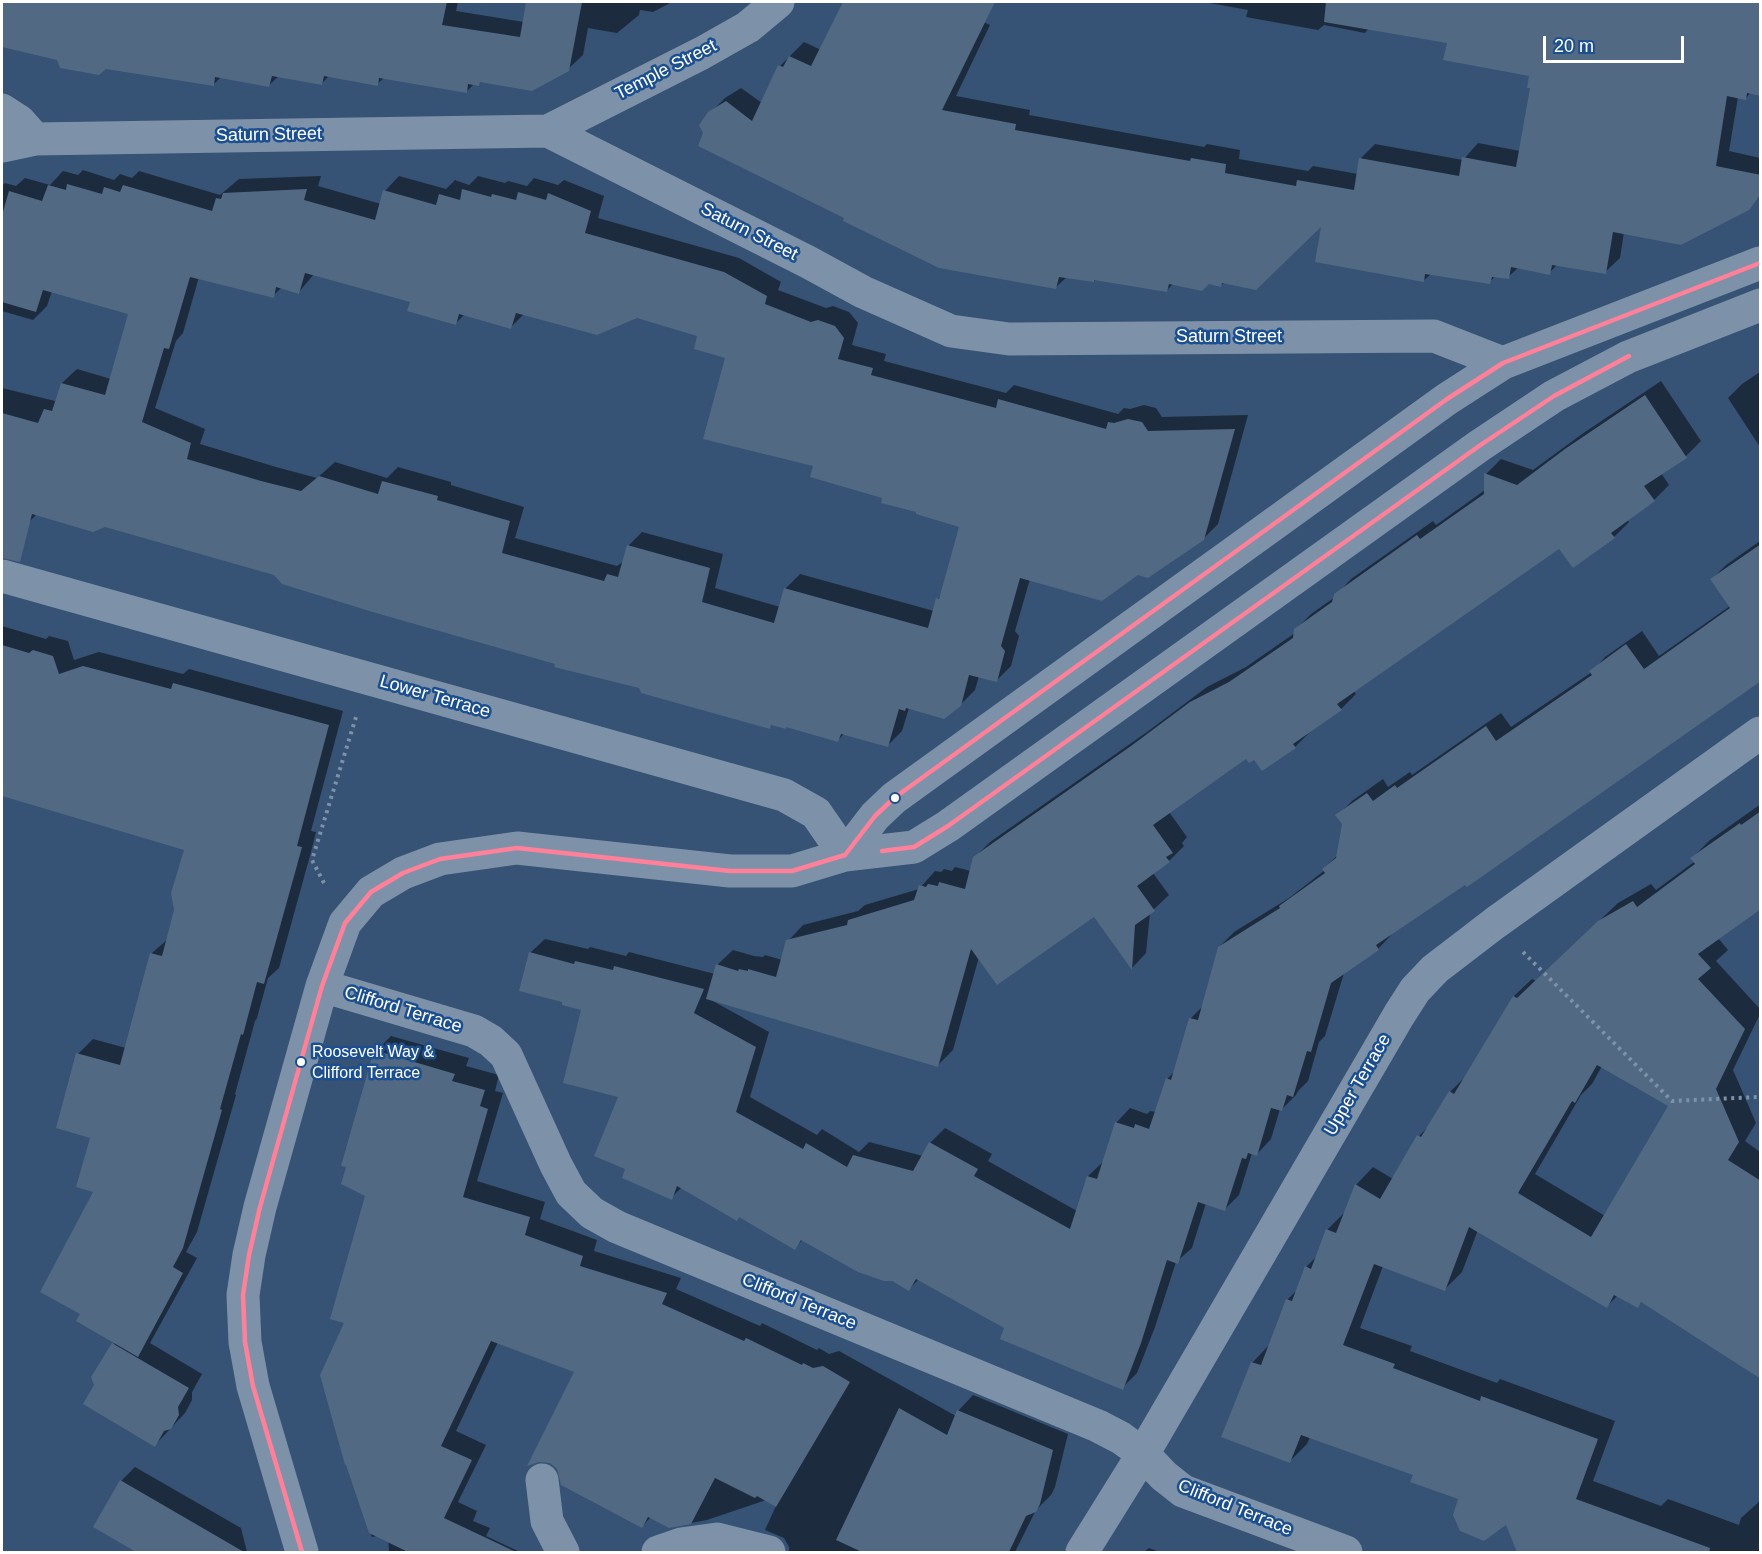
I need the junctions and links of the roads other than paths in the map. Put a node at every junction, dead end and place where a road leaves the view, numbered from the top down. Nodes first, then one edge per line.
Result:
1 (778, 2) edge
2 (2, 110) edge
3 (548, 131) junction
4 (35, 139) junction
5 (2, 146) edge
6 (1761, 263) edge
7 (1761, 304) edge
8 (1503, 363) junction
9 (2, 576) edge
10 (1761, 733) edge
11 (845, 855) junction
12 (322, 986) junction
13 (1143, 1454) junction
14 (542, 1480) dead end
15 (302, 1552) edge
16 (563, 1552) edge
17 (658, 1552) edge
18 (769, 1552) edge
19 (1082, 1552) edge
20 (1346, 1552) edge

1 - 3 street, Temple Street
2 - 4 street
3 - 4 street, Saturn Street
3 - 8 street, Saturn Street
4 - 5 street
6 - 8 street
7 - 11 street
8 - 11 street
9 - 11 street, Lower Terrace
10 - 13 street, Upper Terrace
11 - 12 street
12 - 13 street, Clifford Terrace
12 - 15 street
13 - 19 street, Upper Terrace
13 - 20 street, Clifford Terrace
14 - 16 street
17 - 18 street

